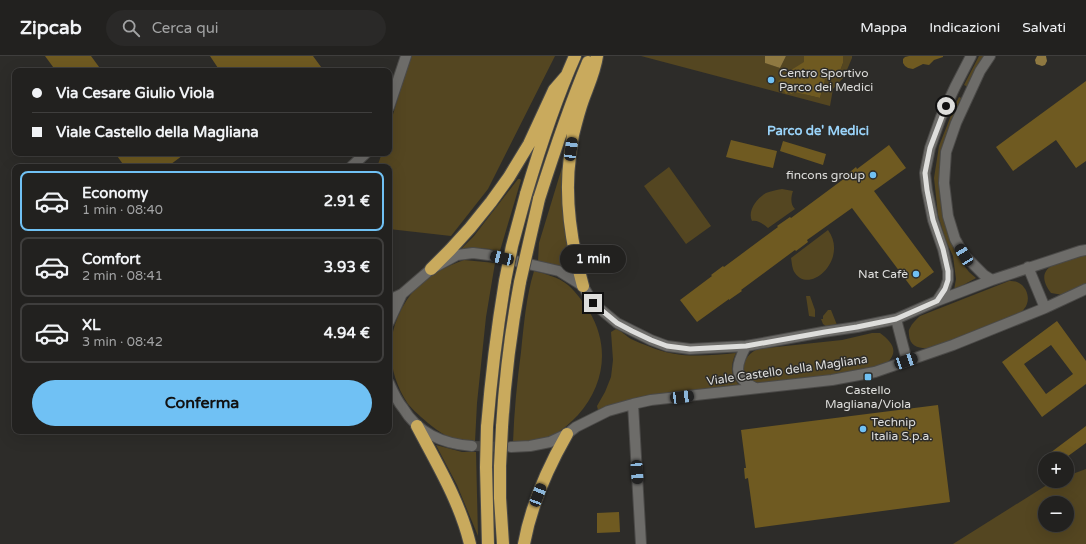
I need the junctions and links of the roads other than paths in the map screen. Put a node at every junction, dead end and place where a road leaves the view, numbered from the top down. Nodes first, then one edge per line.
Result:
1 (406, 56) edge
2 (575, 56) edge
3 (591, 56) edge
4 (596, 56) edge
5 (971, 56) edge
6 (990, 56) edge
7 (567, 75) junction
8 (955, 87) junction
9 (970, 94) junction
10 (392, 98) edge
11 (363, 156) edge
12 (354, 164) edge
13 (1086, 250) edge
14 (1028, 267) junction
15 (431, 269) junction
16 (992, 280) junction
17 (583, 286) junction
18 (1086, 289) edge
19 (402, 294) junction
20 (392, 299) edge
21 (937, 301) junction
22 (1045, 308) junction
23 (392, 316) edge
24 (896, 319) junction
25 (746, 346) junction
26 (906, 361) junction
27 (755, 388) junction
28 (392, 389) edge
29 (392, 397) edge
30 (633, 404) junction
31 (403, 409) junction
32 (417, 426) junction
33 (572, 430) junction
34 (472, 446) tunnel mouth
35 (511, 447) tunnel mouth
36 (470, 544) edge
37 (488, 544) edge
38 (503, 544) edge
39 (524, 544) edge
40 (641, 544) edge

1 - 10 street
2 - 7 highway
3 - 38 highway, bridge
4 - 17 highway
5 - 8 street
6 - 9 street
7 - 15 highway
7 - 37 highway, bridge
8 - 9 street
8 - 21 street
9 - 16 street
11 - 12 street
13 - 14 street
14 - 16 street
14 - 22 street
15 - 17 street
15 - 19 street
16 - 21 street
17 - 25 street
18 - 22 street, Viale Castello della Magliana
19 - 20 street
19 - 23 street
21 - 24 street
22 - 26 street, Viale Castello della Magliana
24 - 25 street
24 - 26 street
25 - 27 street
26 - 27 street, Viale Castello della Magliana
27 - 30 street, Viale Castello della Magliana
28 - 31 street
29 - 31 street
30 - 33 street, Viale Castello della Magliana
30 - 40 street
31 - 32 street
32 - 34 street
32 - 36 highway
33 - 35 street, Viale Castello della Magliana
33 - 39 highway

